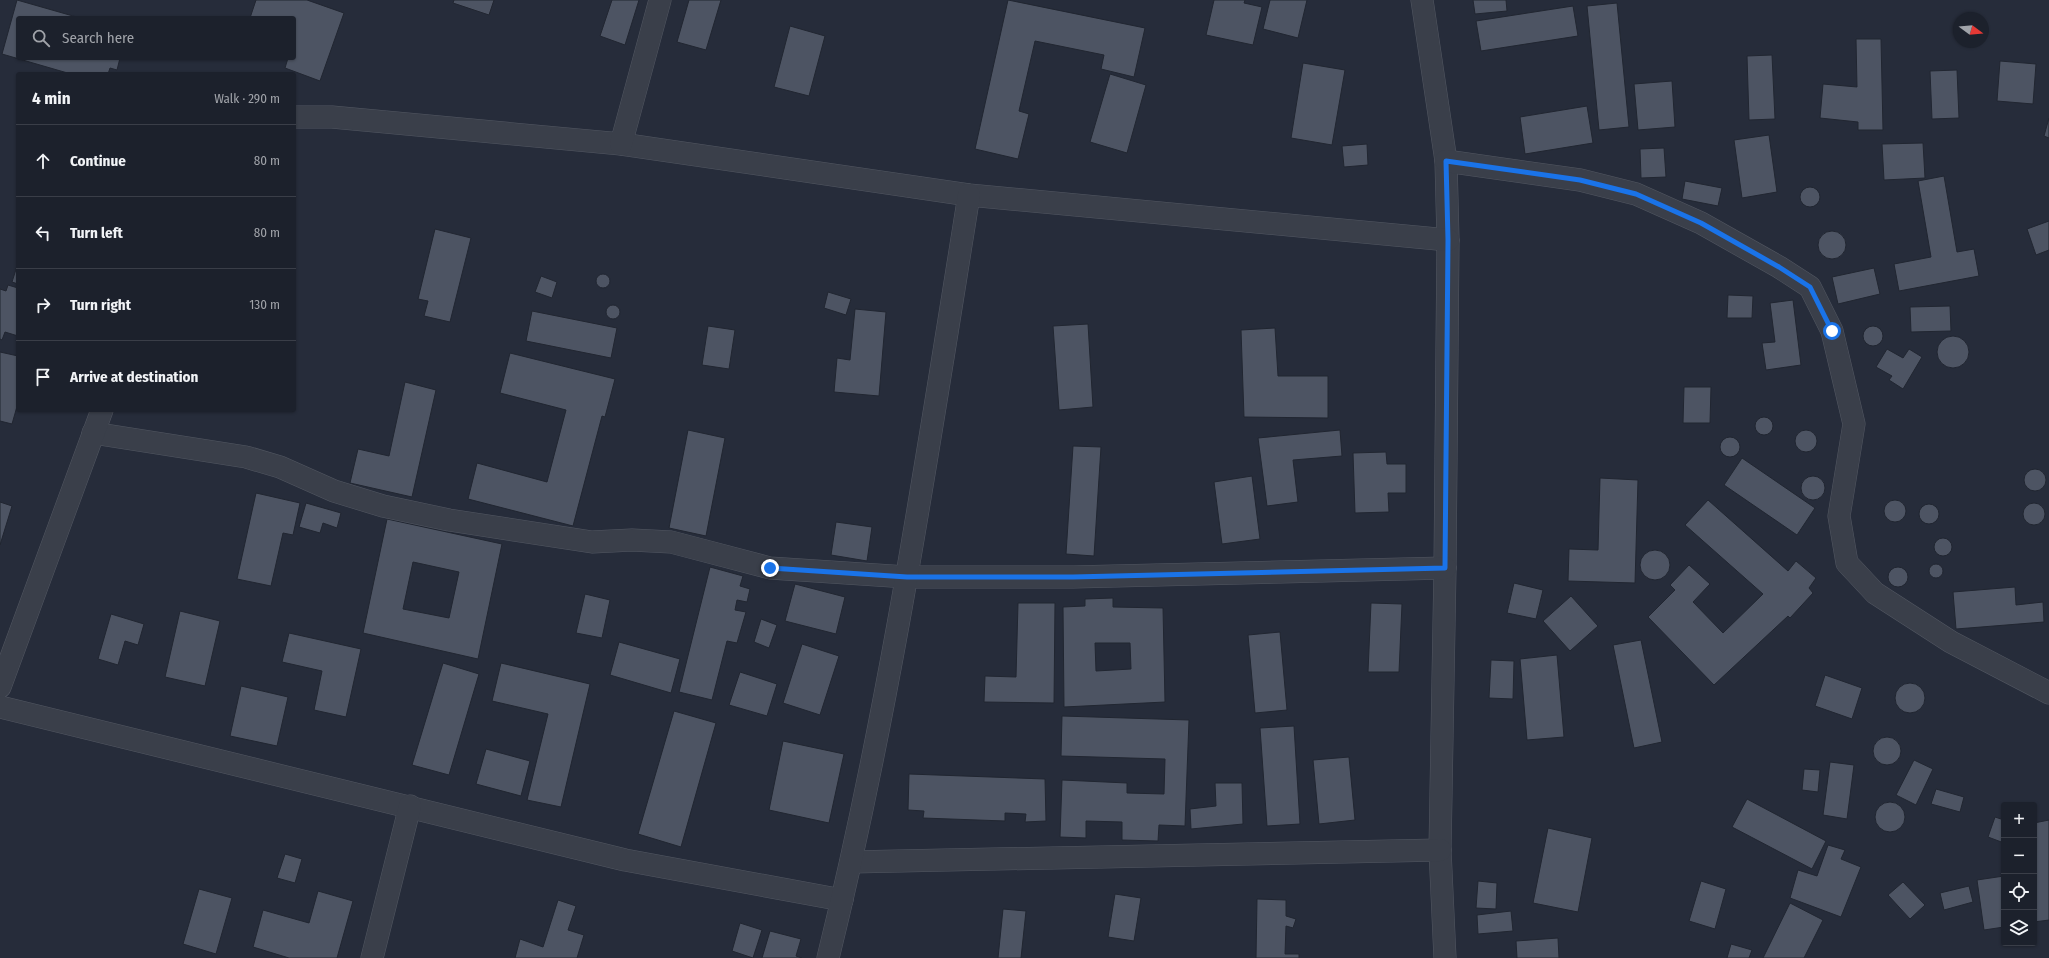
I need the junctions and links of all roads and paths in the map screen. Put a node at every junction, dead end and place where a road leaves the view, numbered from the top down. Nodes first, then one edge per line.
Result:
1 (660, 0) edge
2 (1422, 0) edge
3 (296, 118) edge
4 (621, 144) junction
5 (1446, 161) junction
6 (969, 195) junction
7 (1448, 240) junction
8 (101, 412) edge
9 (93, 433) junction
10 (1445, 568) junction
11 (907, 577) junction
12 (0, 687) edge
13 (2049, 693) edge
14 (0, 707) edge
15 (410, 806) junction
16 (1440, 850) junction
17 (851, 862) junction
18 (842, 900) junction
19 (372, 958) edge
20 (828, 958) edge
21 (1444, 958) edge

1 - 4 street
2 - 5 street
3 - 4 street
4 - 6 street
5 - 7 street
5 - 13 street
6 - 7 street
6 - 11 street
7 - 10 street
8 - 9 street
9 - 11 street
9 - 12 street
10 - 11 street
10 - 16 street
11 - 17 street
14 - 15 street
15 - 18 street
15 - 19 street
16 - 17 street
16 - 21 street
17 - 18 street
18 - 20 street

